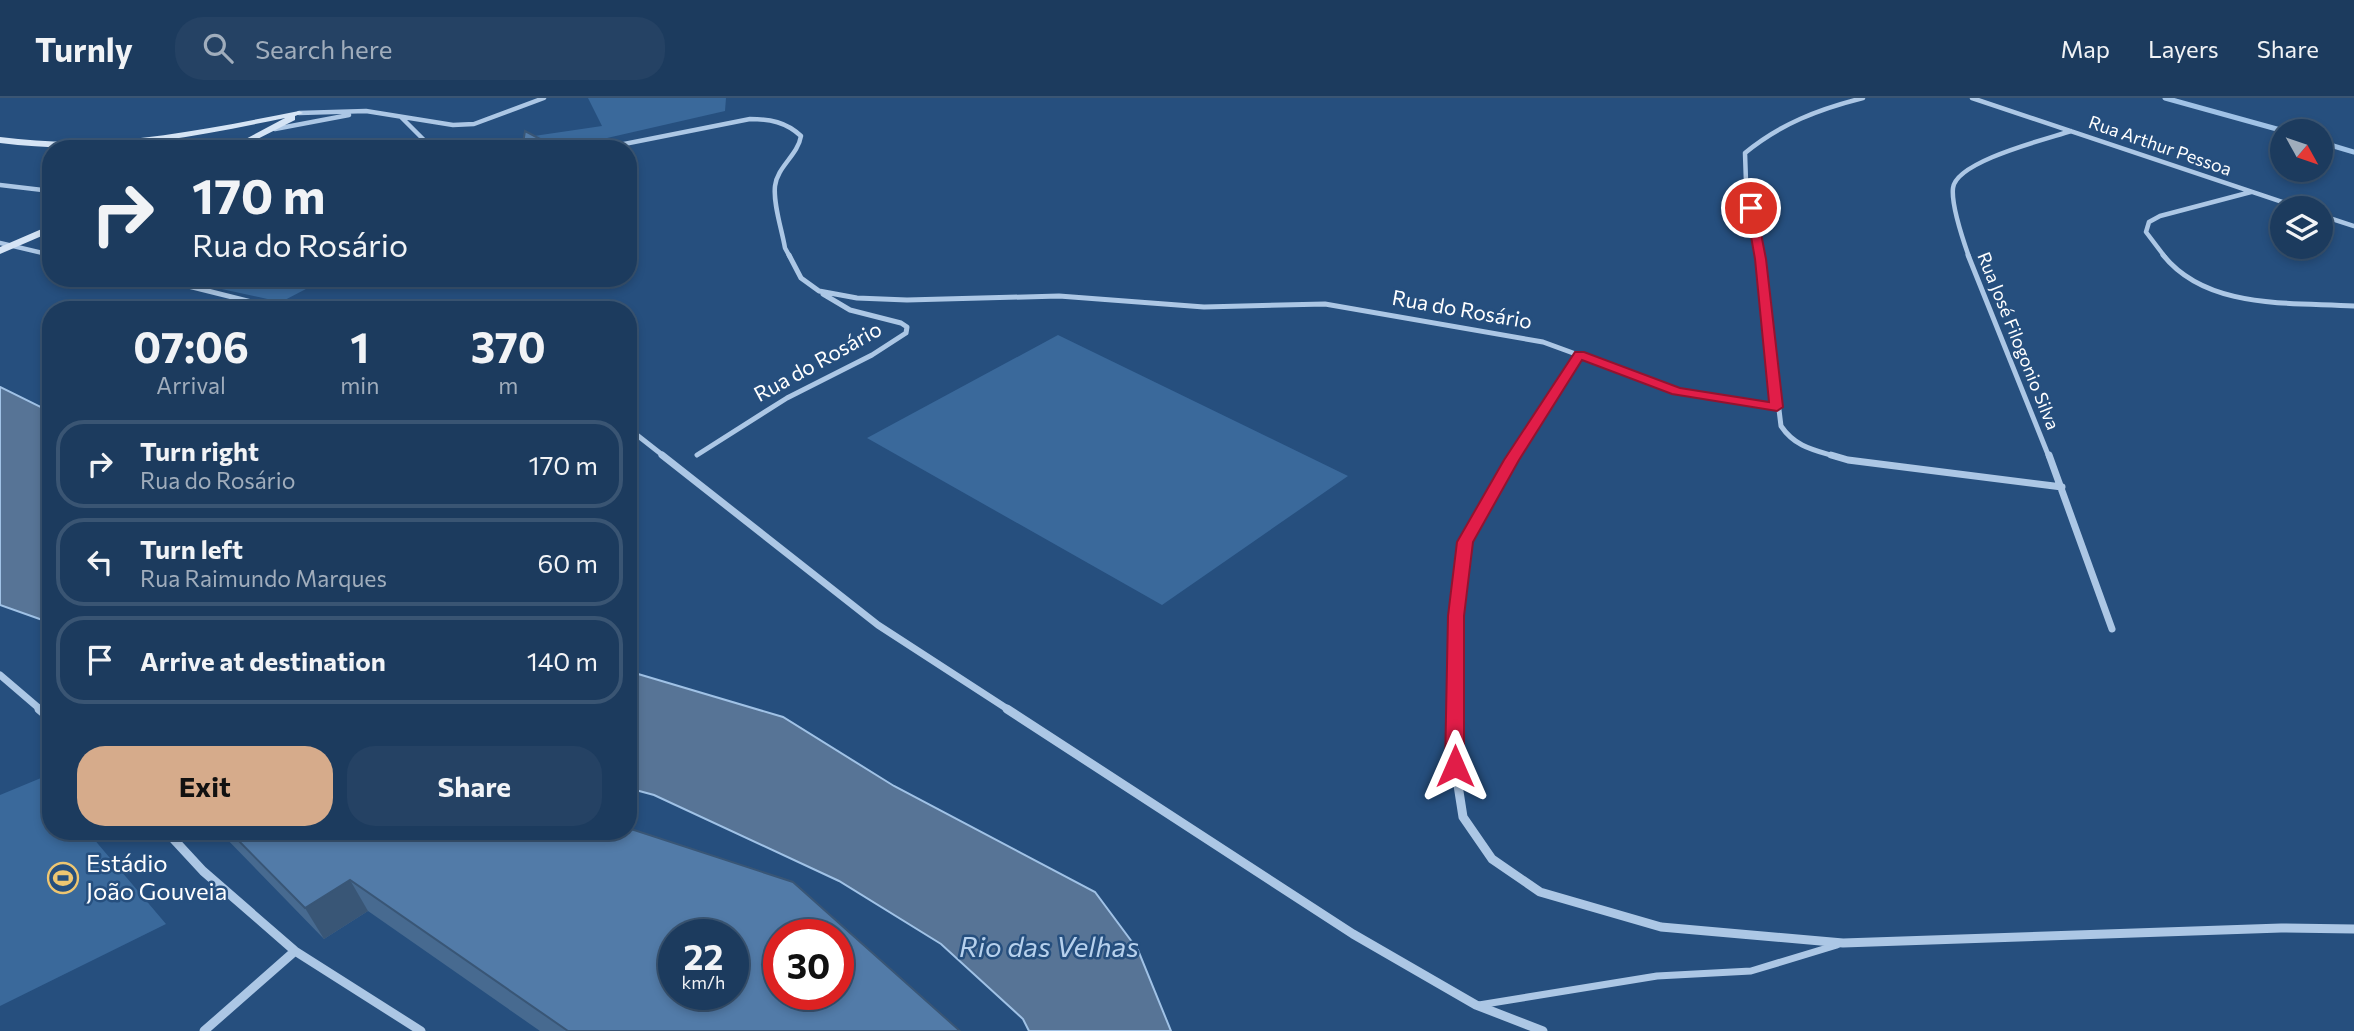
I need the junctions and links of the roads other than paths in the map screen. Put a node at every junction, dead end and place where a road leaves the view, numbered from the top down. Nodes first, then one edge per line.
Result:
1 (544, 98) edge
2 (1836, 98) edge
3 (1863, 98) edge
4 (1972, 98) edge
5 (1841, 103) junction
6 (366, 111) junction
7 (299, 113) junction
8 (400, 116) junction
9 (275, 129) junction
10 (2071, 131) junction
11 (0, 140) edge
12 (147, 140) edge
13 (251, 140) edge
14 (424, 140) edge
15 (637, 141) edge
16 (42, 144) edge
17 (0, 185) edge
18 (42, 190) edge
19 (2251, 192) junction
20 (2270, 198) edge
21 (2333, 219) edge
22 (2354, 226) edge
23 (42, 232) edge
24 (0, 243) edge
25 (11, 247) junction
26 (0, 251) edge
27 (42, 253) edge
28 (192, 287) edge
29 (819, 291) junction
30 (248, 301) edge
31 (2354, 306) edge
32 (1579, 354) junction
33 (1777, 407) junction
34 (637, 435) edge
35 (697, 455) dead end
36 (2062, 487) junction
37 (2112, 629) dead end
38 (0, 675) edge
39 (42, 711) edge
40 (174, 840) edge
41 (2354, 929) edge
42 (1843, 943) junction
43 (295, 951) junction
44 (1476, 1005) junction
45 (204, 1031) edge
46 (421, 1031) edge
47 (1543, 1031) edge

1 - 8 street
2 - 5 street
3 - 5 street
4 - 10 street, Rua Arthur Pessoa
5 - 33 street
6 - 7 street
6 - 8 street
6 - 9 street
7 - 9 main road
7 - 12 main road
8 - 14 street
9 - 13 main road
10 - 19 street, Rua Arthur Pessoa
10 - 36 street, Rua José Filogonio Silva
11 - 16 main road
15 - 29 street, Rua do Rosário
17 - 18 street
19 - 20 street, Rua Arthur Pessoa
19 - 31 street
21 - 22 street
23 - 25 main road
24 - 25 street
25 - 26 main road
25 - 27 street
28 - 30 street
29 - 32 street, Rua do Rosário
29 - 35 street, Rua do Rosário
32 - 33 street, Rua do Rosário
32 - 42 street
33 - 36 street
34 - 44 street
36 - 37 street, Rua José Filogonio Silva
38 - 39 street
40 - 43 street
41 - 42 street
42 - 44 lane
43 - 45 street
43 - 46 street
44 - 47 street

